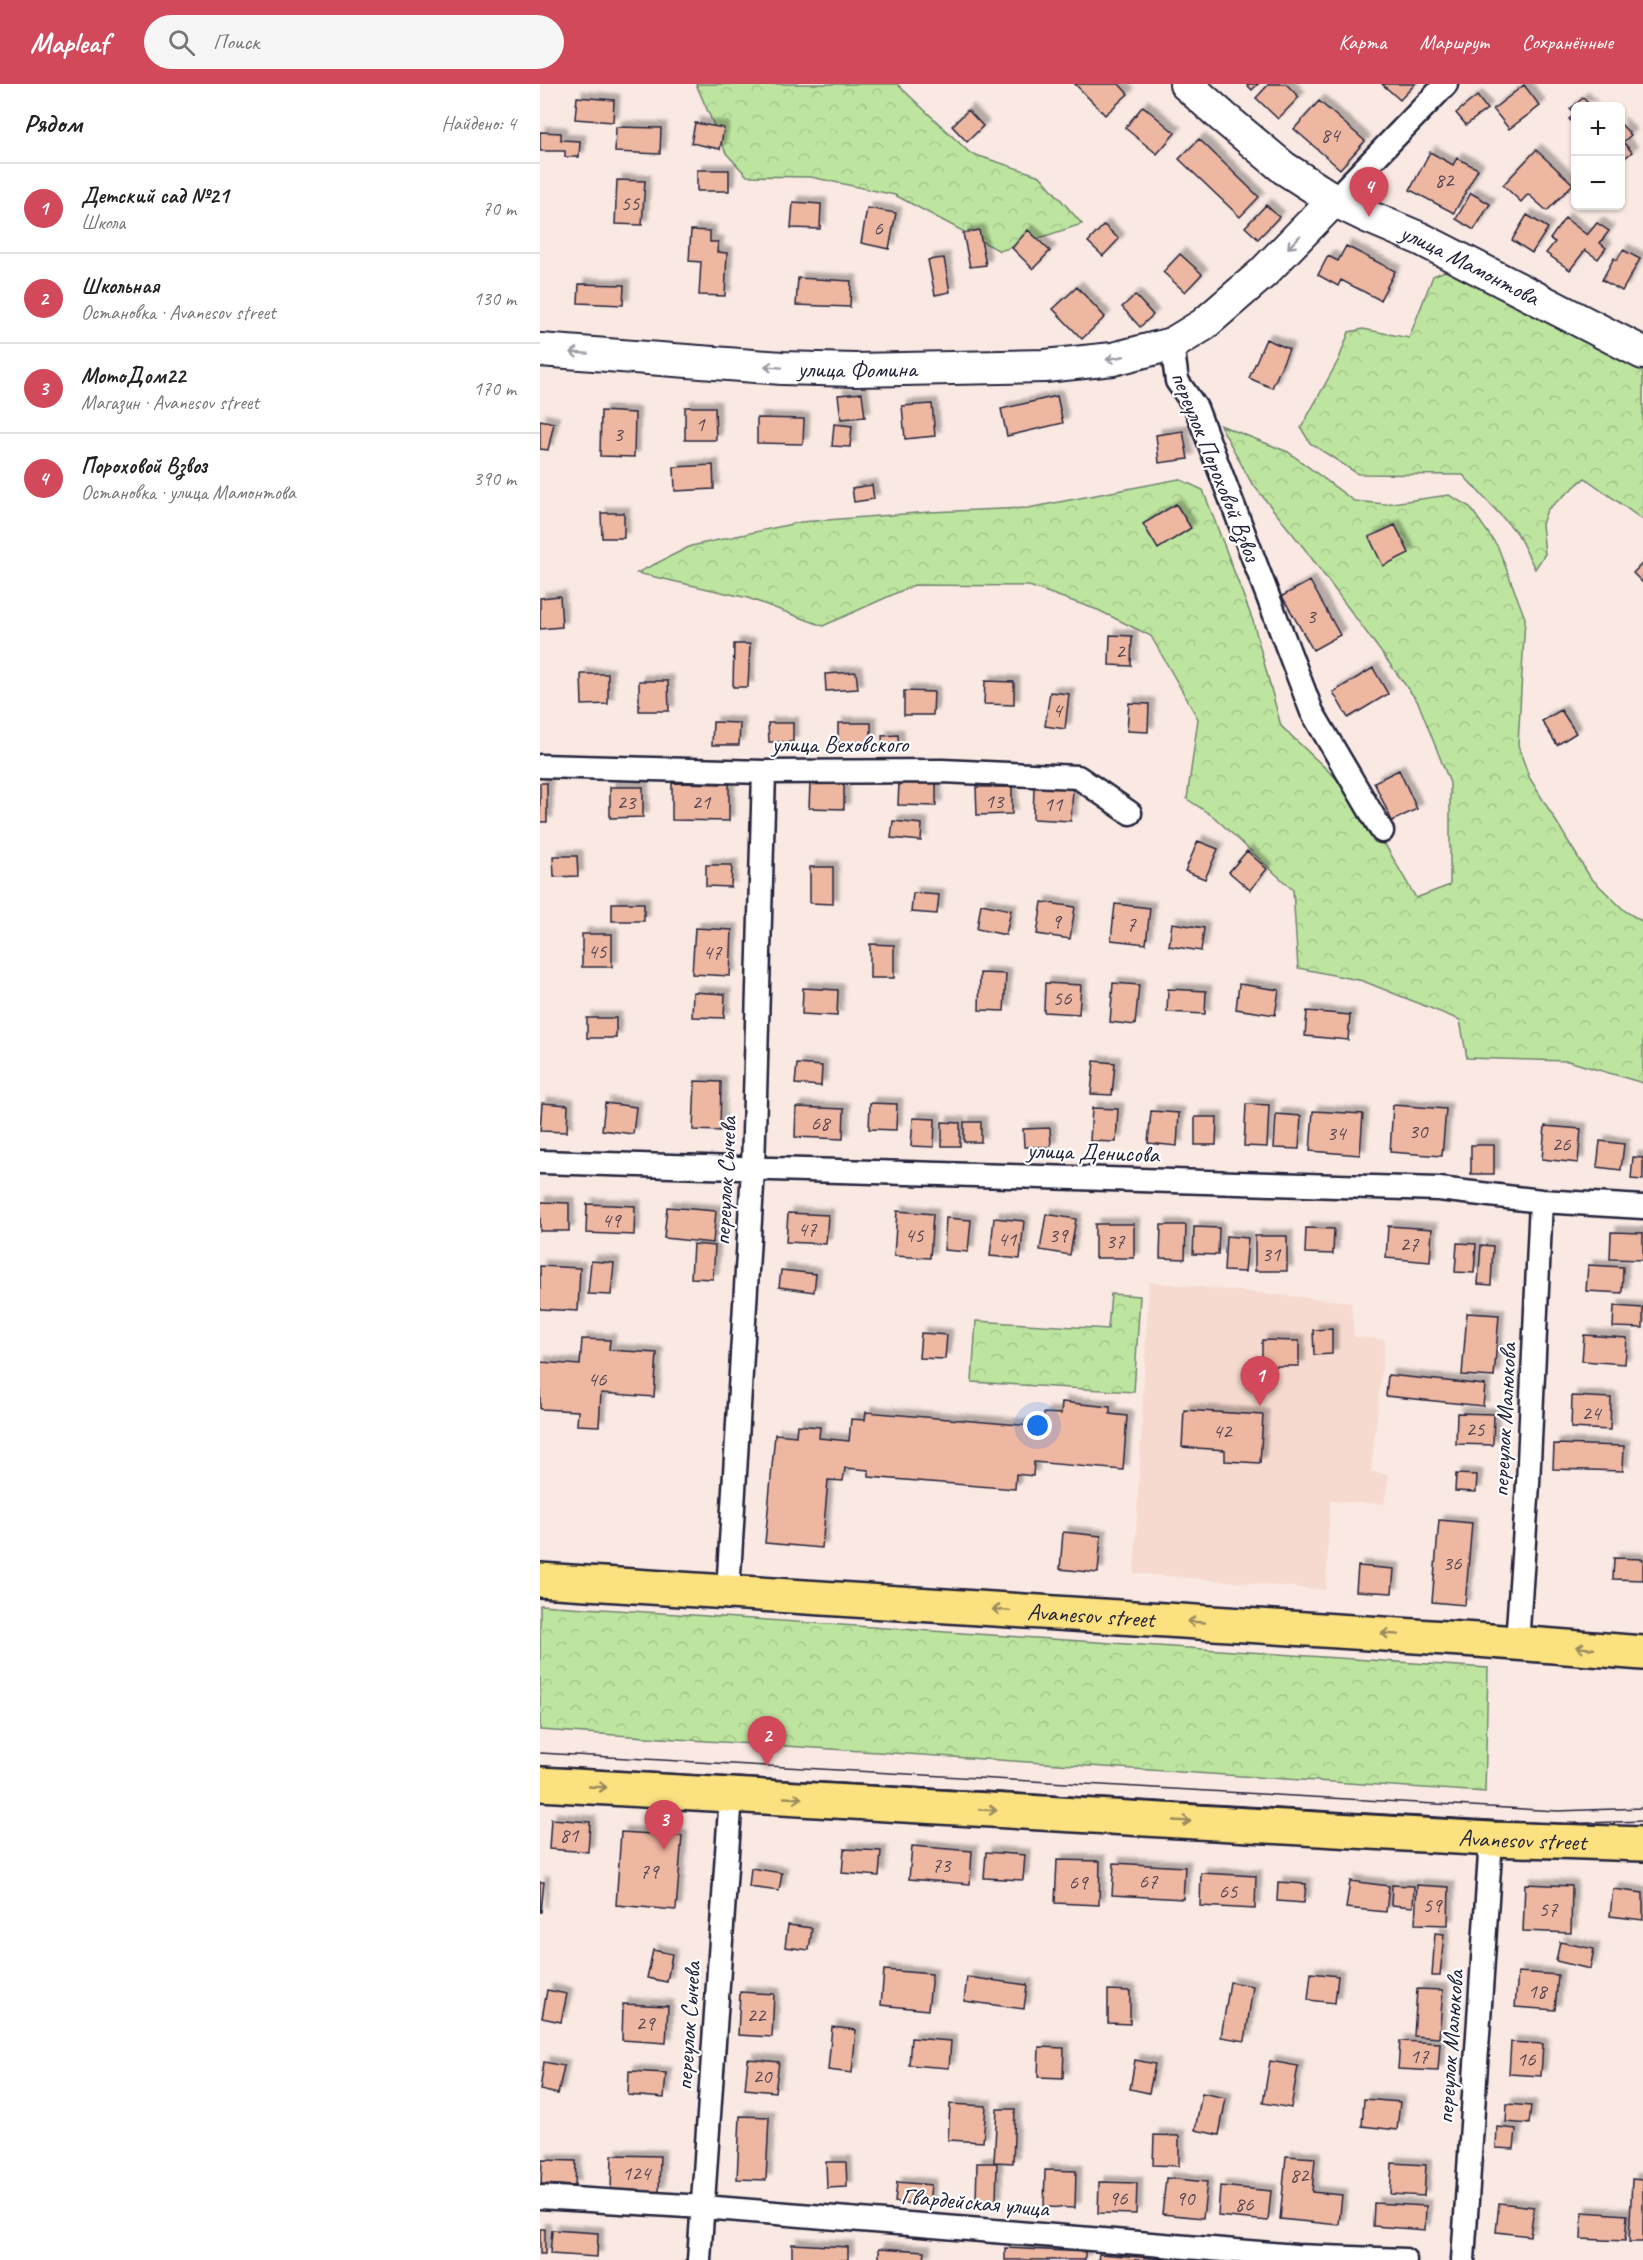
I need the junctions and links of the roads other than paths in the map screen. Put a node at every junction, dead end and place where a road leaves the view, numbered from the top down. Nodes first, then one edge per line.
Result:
1 (1186, 84) edge
2 (1446, 84) edge
3 (1334, 200) junction
4 (1172, 344) junction
5 (540, 350) edge
6 (1643, 353) edge
7 (540, 766) edge
8 (764, 772) junction
9 (1130, 813) dead end
10 (1382, 831) dead end
11 (540, 1162) edge
12 (753, 1169) junction
13 (1541, 1200) junction
14 (1643, 1207) edge
15 (540, 1580) edge
16 (728, 1592) junction
17 (1517, 1642) junction
18 (1643, 1653) edge
19 (540, 1784) edge
20 (731, 1795) junction
21 (1491, 1839) junction
22 (1643, 1844) edge
23 (540, 2197) edge
24 (703, 2206) junction
25 (699, 2260) edge
26 (1405, 2260) edge
27 (1462, 2260) edge

1 - 3 street, улица Мамонтова
2 - 3 street, переулок Пороховой Взвоз
3 -> 4 street, переулок Пороховой Взвоз
3 - 6 street, улица Мамонтова
4 -> 5 street, улица Фомина
4 - 10 street, переулок Пороховой Взвоз
7 - 8 street, улица Веховского
8 - 9 street, улица Веховского
8 - 12 street, переулок Сычева
11 - 12 street, улица Денисова
12 - 13 street, улица Денисова
12 - 16 street, переулок Сычева
13 - 14 street, улица Денисова
13 - 17 street, переулок Малюкова
15 - 16 highway, Avanesov street
17 -> 16 highway, Avanesov street
18 -> 17 highway, Avanesov street
19 -> 20 highway, Avanesov street
20 -> 21 highway, Avanesov street
20 - 24 street, переулок Сычева
21 - 22 highway, Avanesov street
21 - 27 street, переулок Малюкова
23 - 24 street, Гвардейская улица
24 - 25 street, переулок Сычева
24 - 26 street, Гвардейская улица

